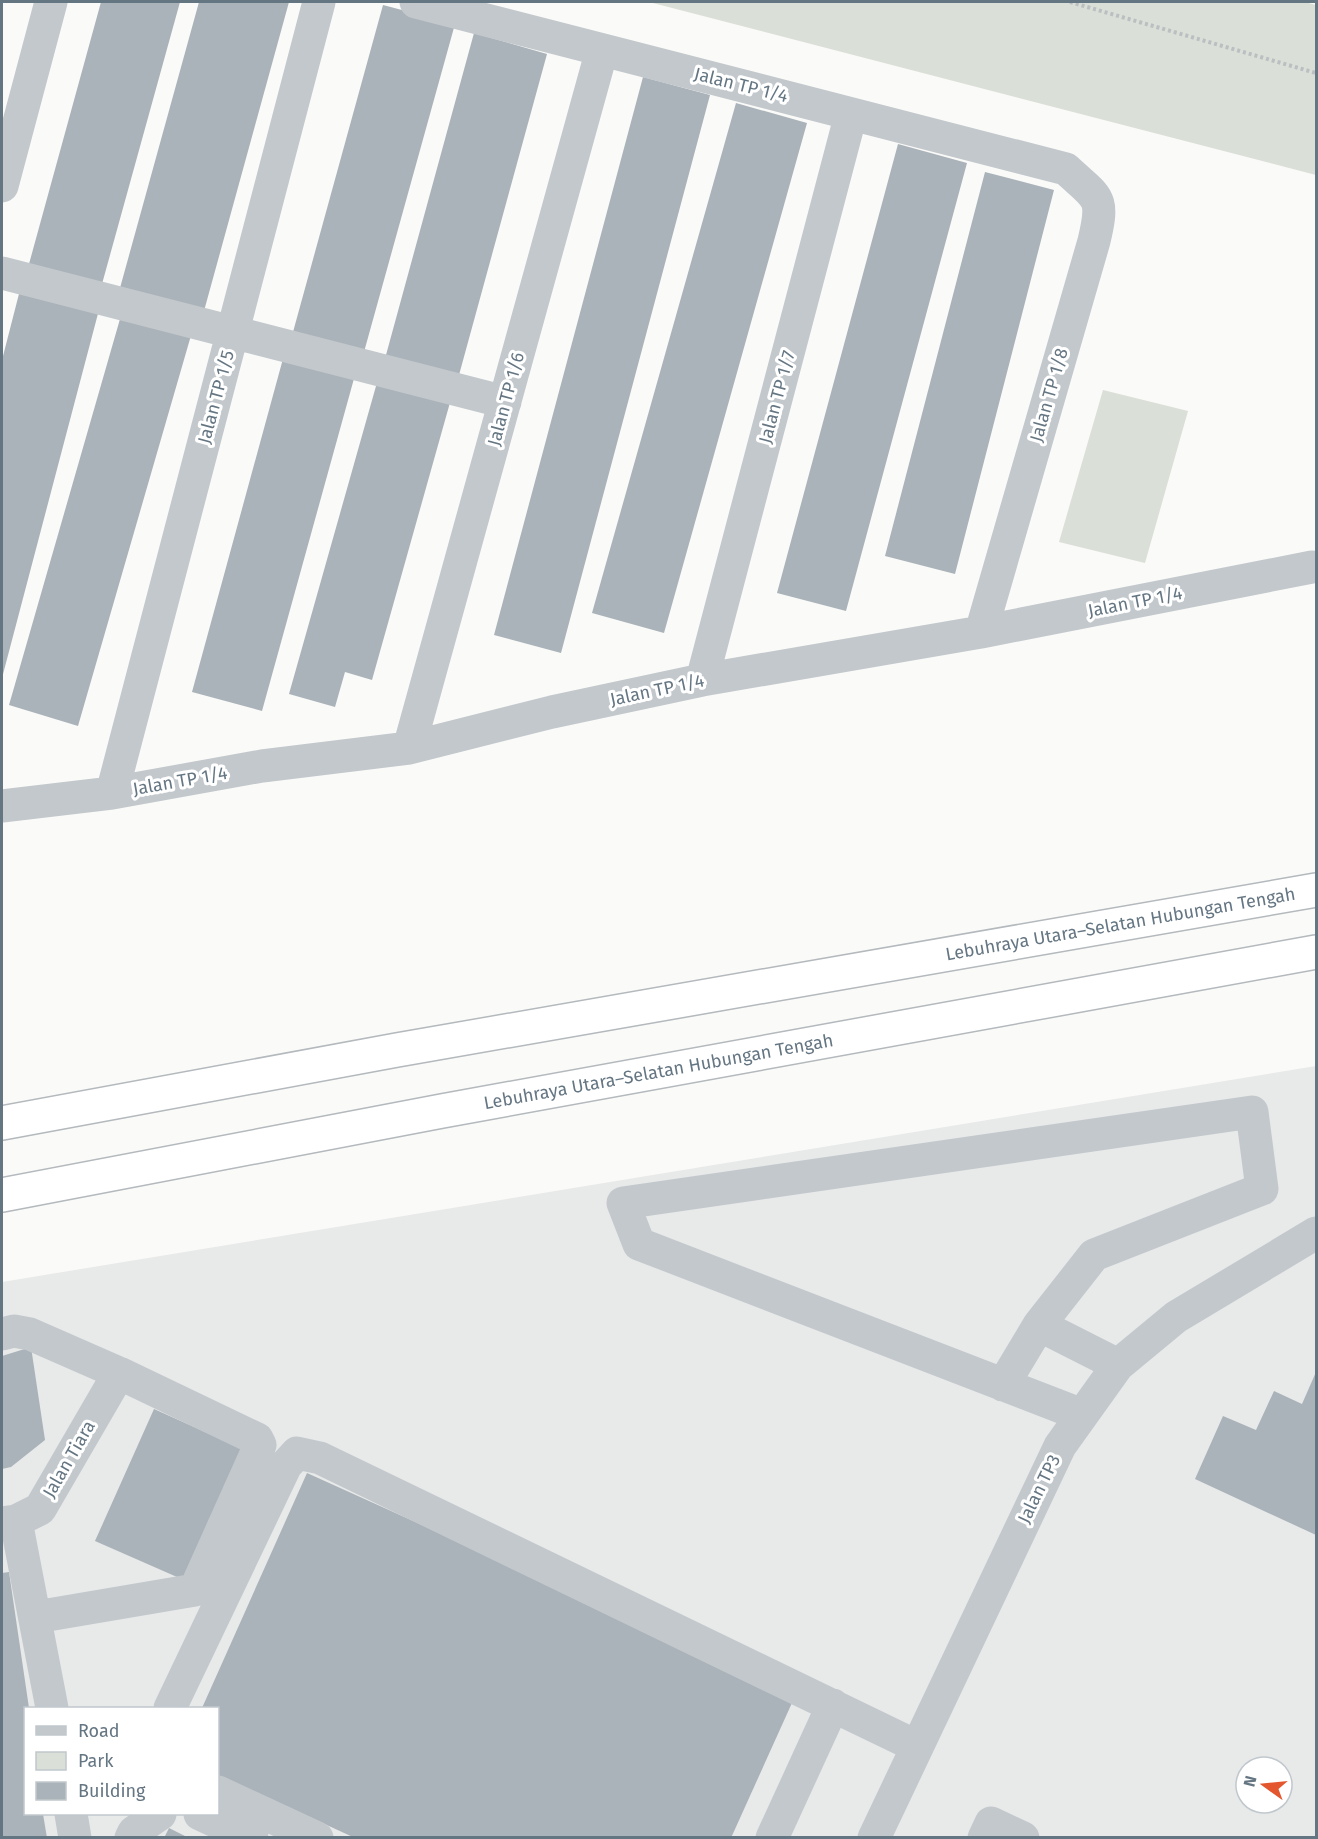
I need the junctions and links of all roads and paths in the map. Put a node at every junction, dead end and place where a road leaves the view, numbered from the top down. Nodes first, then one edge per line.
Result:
1 (51, 2) edge
2 (319, 2) edge
3 (416, 2) edge
4 (1070, 2) edge
5 (602, 50) junction
6 (1317, 74) edge
7 (851, 114) junction
8 (1066, 169) joint
9 (2, 186) edge
10 (2, 273) edge
11 (233, 332) junction
12 (505, 402) junction
13 (1312, 567) dead end
14 (981, 632) junction
15 (702, 680) junction
16 (409, 748) junction
17 (112, 793) junction
18 (2, 806) edge
19 (1317, 890) edge
20 (1317, 952) edge
21 (2, 1123) edge
22 (2, 1195) edge
23 (1317, 1233) edge
24 (1039, 1325) junction
25 (2, 1334) edge
26 (1118, 1365) junction
27 (119, 1373) junction
28 (1003, 1385) junction
29 (1082, 1415) junction
30 (9, 1522) edge
31 (36, 1617) junction
32 (833, 1705) junction
33 (52, 1707) edge
34 (170, 1707) edge
35 (916, 1746) junction
36 (219, 1792) edge
37 (71, 1815) edge
38 (159, 1815) edge
39 (202, 1815) edge
40 (75, 1838) edge
41 (132, 1838) edge
42 (252, 1838) edge
43 (317, 1838) edge
44 (772, 1838) edge
45 (874, 1838) edge
46 (984, 1838) edge
47 (1023, 1838) edge

1 - 9 street
2 - 11 street, Jalan TP 1/5
3 - 5 street, Jalan TP 1/4
4 - 6 path
5 - 7 street, Jalan TP 1/4
5 - 12 street, Jalan TP 1/6
7 - 8 street, Jalan TP 1/4
7 - 15 street, Jalan TP 1/7
8 - 14 street, Jalan TP 1/8
10 - 11 street
11 - 12 street
11 - 17 street, Jalan TP 1/5
12 - 16 street, Jalan TP 1/6
13 - 14 street, Jalan TP 1/4
14 - 15 street, Jalan TP 1/4
15 - 16 street, Jalan TP 1/4
16 - 17 street, Jalan TP 1/4
17 - 18 street, Jalan TP 1/4
19 - 21 highway, Lebuhraya Utara–Selatan Hubungan Tengah
20 - 22 highway, Lebuhraya Utara–Selatan Hubungan Tengah
23 - 26 street, Jalan TP3
24 - 26 street
24 - 28 street
24 - 28 street
25 - 27 street
26 - 29 street, Jalan TP3
27 - 30 street, Jalan Tiara
27 - 31 street
28 - 29 street
29 - 35 street, Jalan TP3
30 - 31 street
31 - 33 street
32 - 34 street
32 - 35 street
32 - 44 street
35 - 45 street, Jalan TP3
36 - 43 street
37 - 40 street
38 - 41 street
39 - 42 street
46 - 47 street

